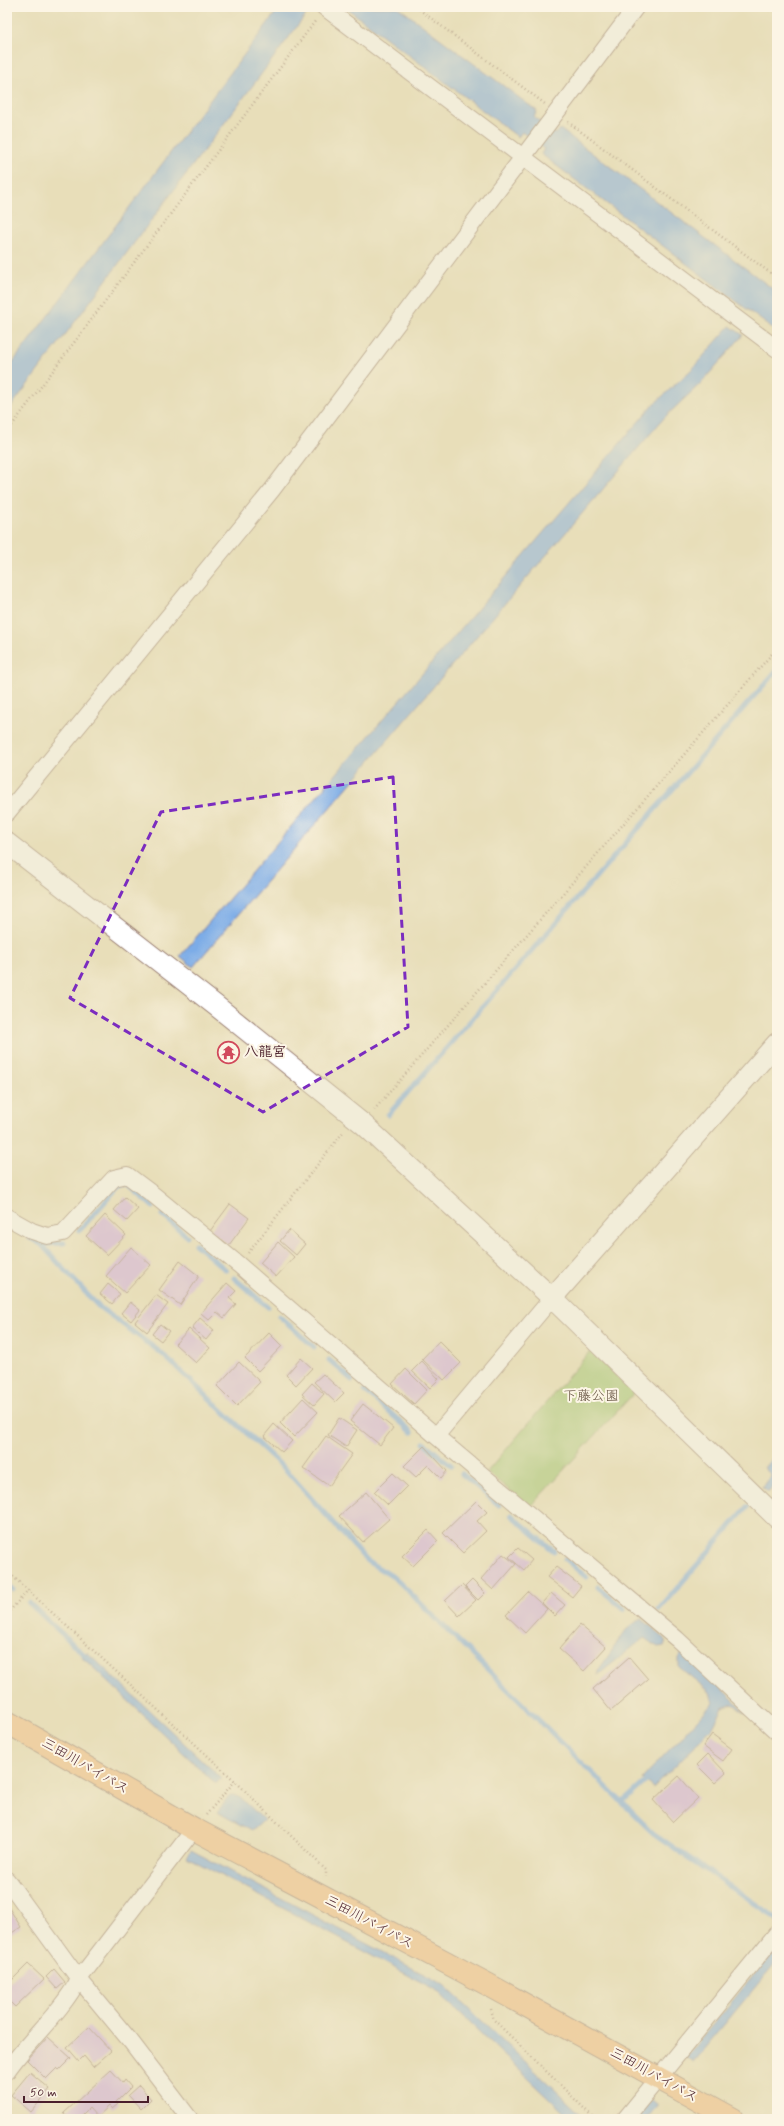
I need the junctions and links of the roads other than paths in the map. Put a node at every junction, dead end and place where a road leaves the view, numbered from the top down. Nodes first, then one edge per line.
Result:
1 (636, 7) edge
2 (324, 8) edge
3 (522, 157) junction
4 (777, 348) edge
5 (7, 813) edge
6 (11, 853) edge
7 (777, 1043) edge
8 (7, 1216) edge
9 (552, 1298) junction
10 (436, 1436) junction
11 (777, 1518) edge
12 (7, 1722) edge
13 (777, 1732) edge
14 (194, 1829) junction
15 (7, 1880) edge
16 (777, 1933) edge
17 (78, 1979) junction
18 (7, 2071) edge
19 (659, 2077) junction
20 (190, 2119) edge
21 (625, 2119) edge
22 (732, 2119) edge

1 - 3 street
2 - 3 street
3 - 4 street
3 - 5 street
6 - 9 street
7 - 9 street
8 - 10 street
9 - 10 street
9 - 11 street
10 - 13 street
12 - 14 highway, 三田川バイパス
14 - 17 street
14 - 19 highway, 三田川バイパス
15 - 17 street
16 - 19 street
17 - 18 street
17 - 20 street
19 - 21 street
19 - 22 highway, 三田川バイパス

